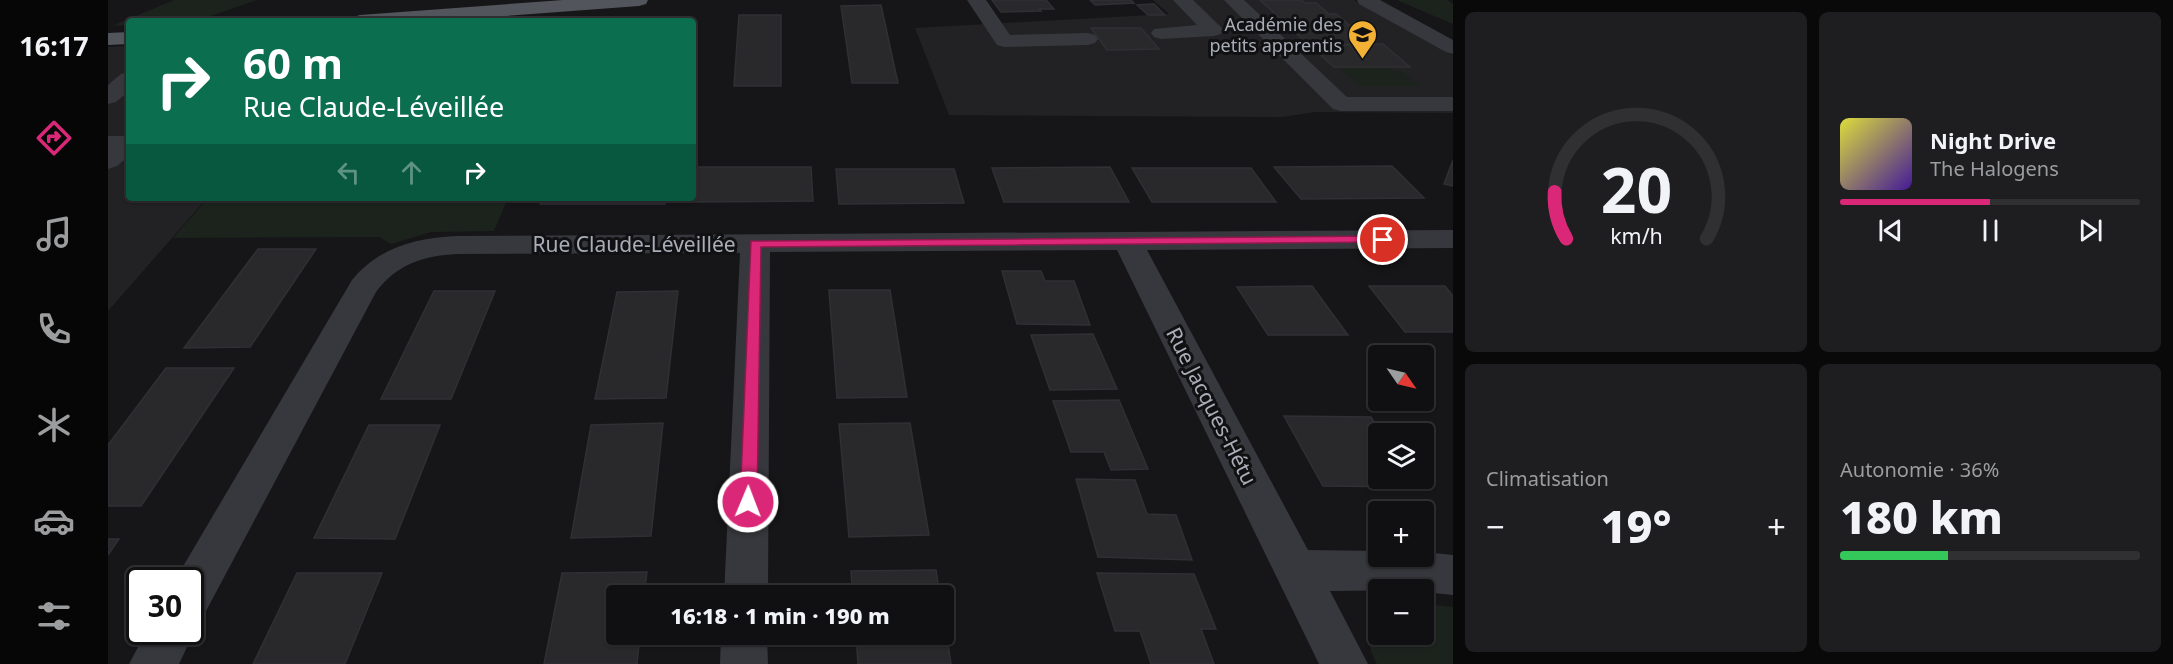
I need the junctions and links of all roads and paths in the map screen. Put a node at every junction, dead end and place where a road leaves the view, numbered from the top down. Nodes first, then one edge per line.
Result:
1 (639, 0) edge
2 (976, 0) edge
3 (1182, 0) edge
4 (1233, 0) edge
5 (1366, 0) edge
6 (400, 18) edge
7 (1161, 33) dead end
8 (126, 38) edge
9 (108, 39) edge
10 (1088, 39) dead end
11 (1453, 48) edge
12 (126, 69) edge
13 (108, 70) edge
14 (126, 82) edge
15 (108, 97) edge
16 (1453, 104) edge
17 (108, 143) edge
18 (126, 143) edge
19 (126, 145) edge
20 (108, 161) edge
21 (1453, 239) edge
22 (1128, 242) junction
23 (755, 244) junction
24 (1296, 570) junction
25 (204, 571) edge
26 (1453, 575) edge
27 (746, 585) edge
28 (164, 645) edge
29 (744, 645) edge
30 (153, 664) edge
31 (744, 664) edge
32 (1344, 664) edge

1 - 6 main road
2 - 10 street
3 - 7 street
4 - 16 street
5 - 11 street
8 - 9 main road
12 - 13 street
14 - 15 street
17 - 18 street
19 - 20 street
21 - 22 street, Rue Claude-Léveillée
22 - 23 street, Rue Claude-Léveillée
22 - 24 street, Rue Jacques-Hétu
23 - 25 street, Rue Claude-Léveillée
23 - 27 street
24 - 26 street
24 - 32 street, Rue Jacques-Hétu
28 - 30 street
29 - 31 street

